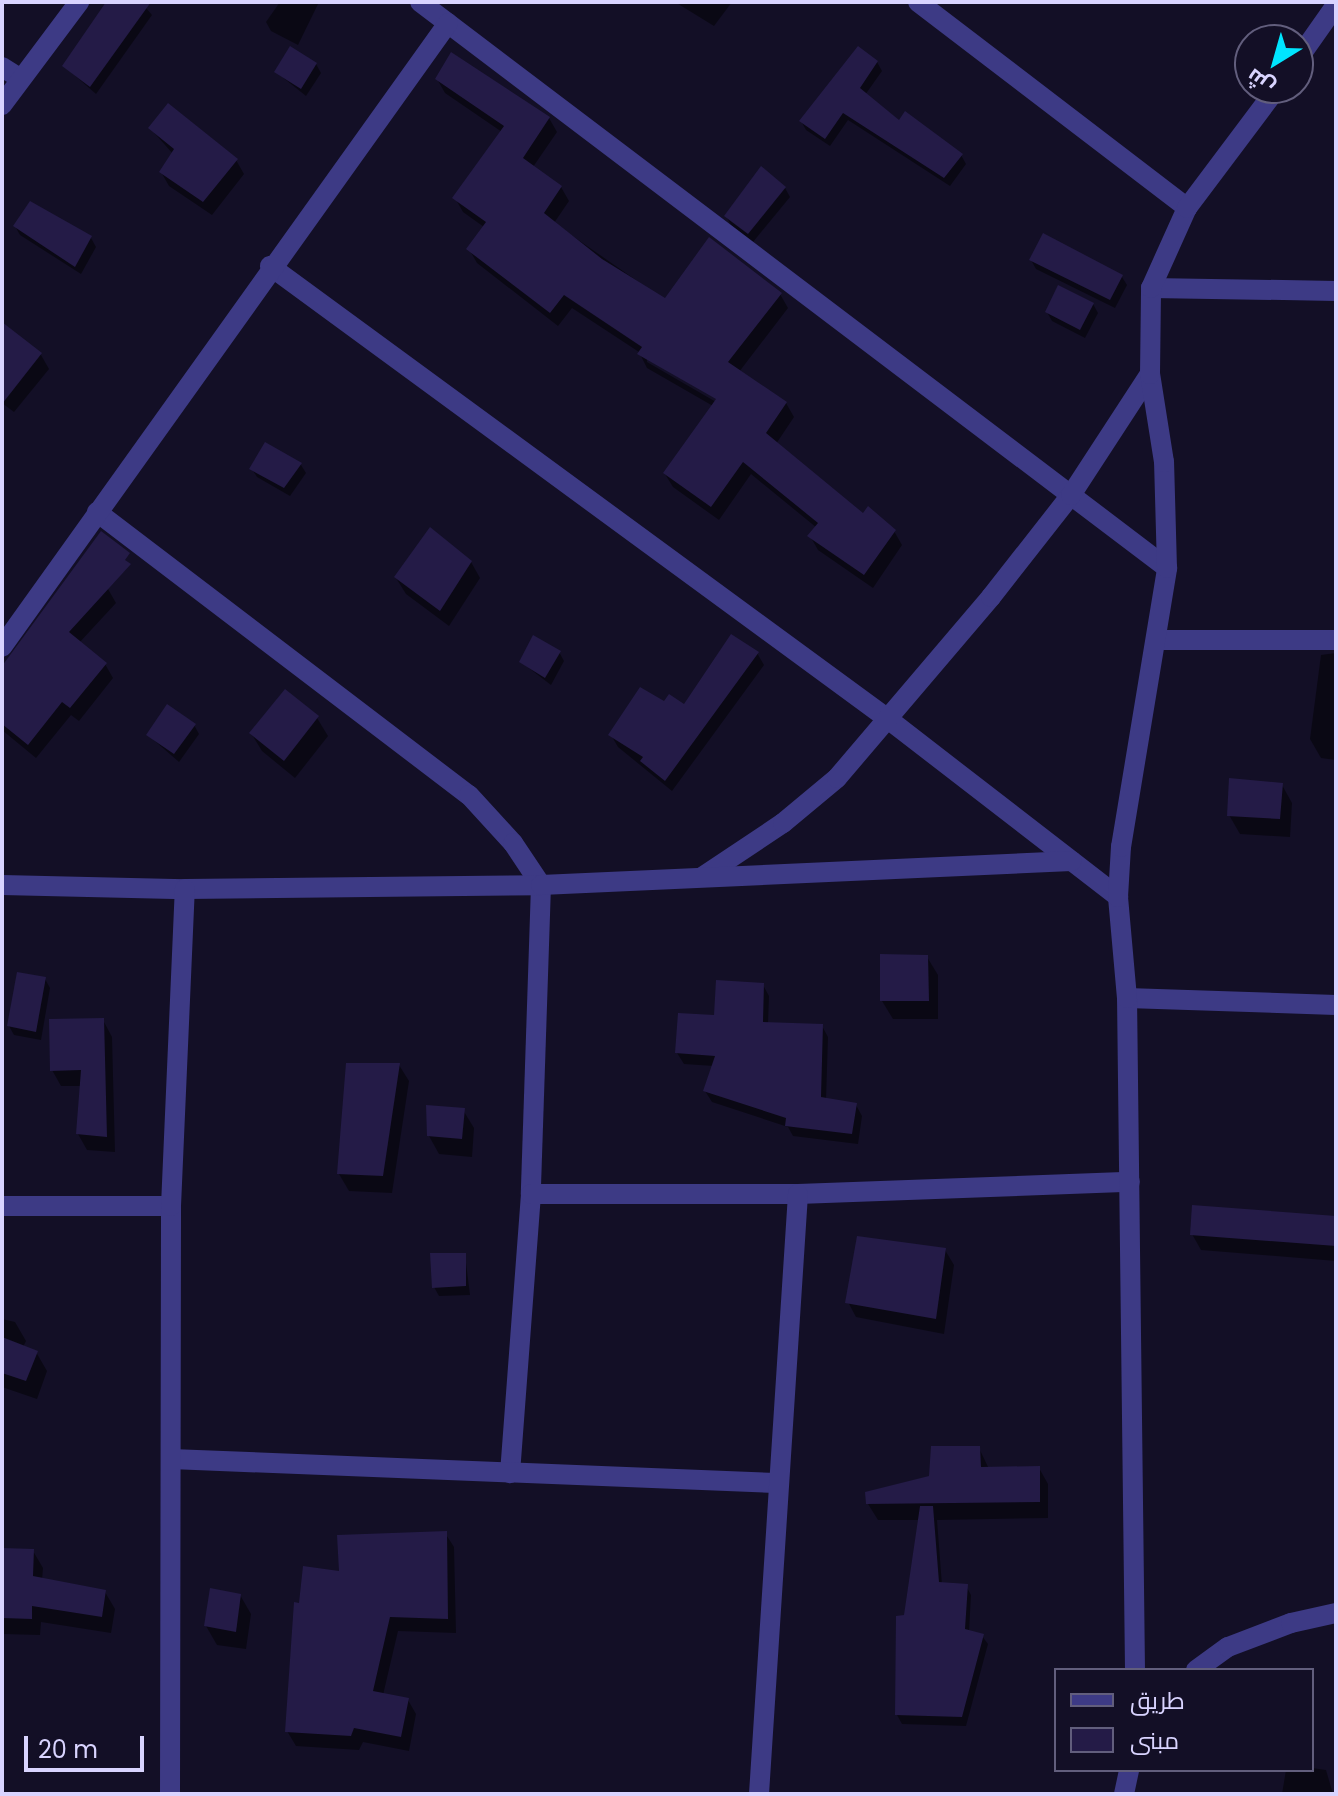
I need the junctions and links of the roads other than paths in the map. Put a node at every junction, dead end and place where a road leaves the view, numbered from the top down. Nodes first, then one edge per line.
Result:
1 (79, 2) edge
2 (420, 2) edge
3 (918, 2) edge
4 (1336, 5) edge
5 (448, 23) junction
6 (1314, 36) edge
7 (2, 67) edge
8 (21, 79) junction
9 (1265, 104) edge
10 (2, 105) edge
11 (1187, 208) junction
12 (270, 266) junction
13 (1151, 288) junction
14 (1336, 291) edge
15 (1150, 374) junction
16 (1071, 495) junction
17 (97, 512) junction
18 (1167, 568) junction
19 (1158, 640) junction
20 (1336, 640) edge
21 (2, 647) edge
22 (888, 719) junction
23 (1071, 861) junction
24 (702, 877) junction
25 (2, 885) edge
26 (541, 885) junction
27 (185, 889) junction
28 (1118, 897) junction
29 (1127, 998) junction
30 (1336, 1005) edge
31 (1130, 1182) junction
32 (531, 1194) junction
33 (798, 1194) junction
34 (2, 1206) edge
35 (171, 1206) junction
36 (171, 1459) junction
37 (510, 1473) junction
38 (776, 1483) junction
39 (1336, 1613) edge
40 (1135, 1668) edge
41 (1199, 1668) edge
42 (1129, 1772) edge
43 (170, 1794) edge
44 (759, 1794) edge
45 (1124, 1794) edge

1 - 8 street
2 - 5 street
3 - 11 street
4 - 6 street
5 - 12 street
5 - 16 street
7 - 8 street
8 - 10 street
9 - 11 street
11 - 13 street
12 - 17 street
12 - 22 street
13 - 14 street
13 - 15 street
15 - 16 street
15 - 18 street
16 - 18 street
16 - 22 street
17 - 21 street
17 - 26 street
18 - 19 street
19 - 20 street
19 - 28 street
22 - 23 street
22 - 24 street
23 - 24 street
23 - 28 street
24 - 26 street
25 - 27 street
26 - 27 street
26 - 32 street
27 - 35 street
28 - 29 street
29 - 30 street
29 - 31 street
31 - 33 street
31 - 40 street
32 - 33 street
32 - 37 street
33 - 38 street
34 - 35 street
35 - 36 street
36 - 37 street
36 - 43 street
37 - 38 street
38 - 44 street
39 - 41 street
42 - 45 street

